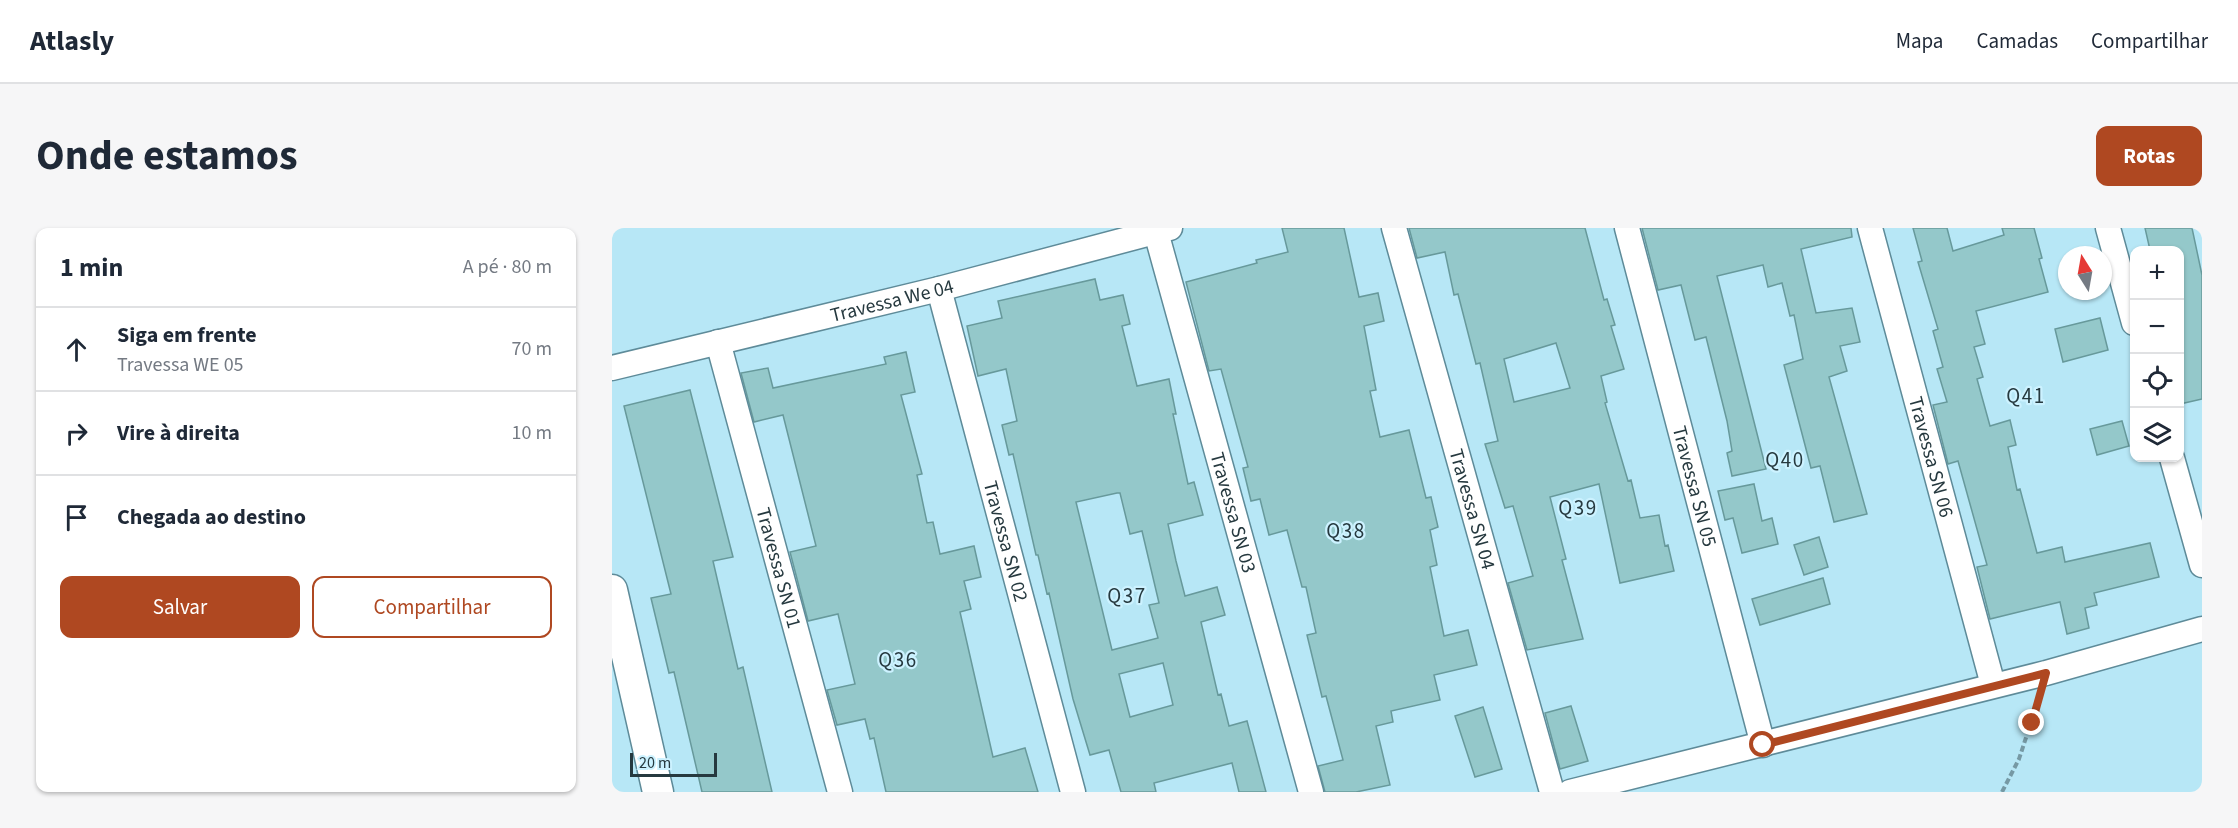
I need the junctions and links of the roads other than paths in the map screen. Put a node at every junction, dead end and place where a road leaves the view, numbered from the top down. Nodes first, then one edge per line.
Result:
1 (1394, 228) edge
2 (1627, 228) edge
3 (1870, 228) edge
4 (2108, 228) edge
5 (1163, 230) edge
6 (939, 289) junction
7 (2130, 308) edge
8 (718, 342) junction
9 (612, 368) edge
10 (2173, 462) edge
11 (2202, 565) edge
12 (612, 590) edge
13 (2202, 629) edge
14 (1993, 685) junction
15 (1763, 745) junction
16 (658, 792) edge
17 (840, 792) edge
18 (1073, 792) edge
19 (1311, 792) edge
20 (1552, 792) edge
21 (1570, 792) edge

1 - 20 street, Travessa SN 04
2 - 15 street, Travessa SN 05
3 - 14 street, Travessa SN 06
4 - 7 street
5 - 6 street, Travessa We 04
5 - 19 street, Travessa SN 03
6 - 8 street, Travessa We 04
6 - 18 street, Travessa SN 02
8 - 9 street, Travessa We 04
8 - 17 street, Travessa SN 01
10 - 11 street
12 - 16 street
13 - 14 street
14 - 15 street
15 - 21 street

